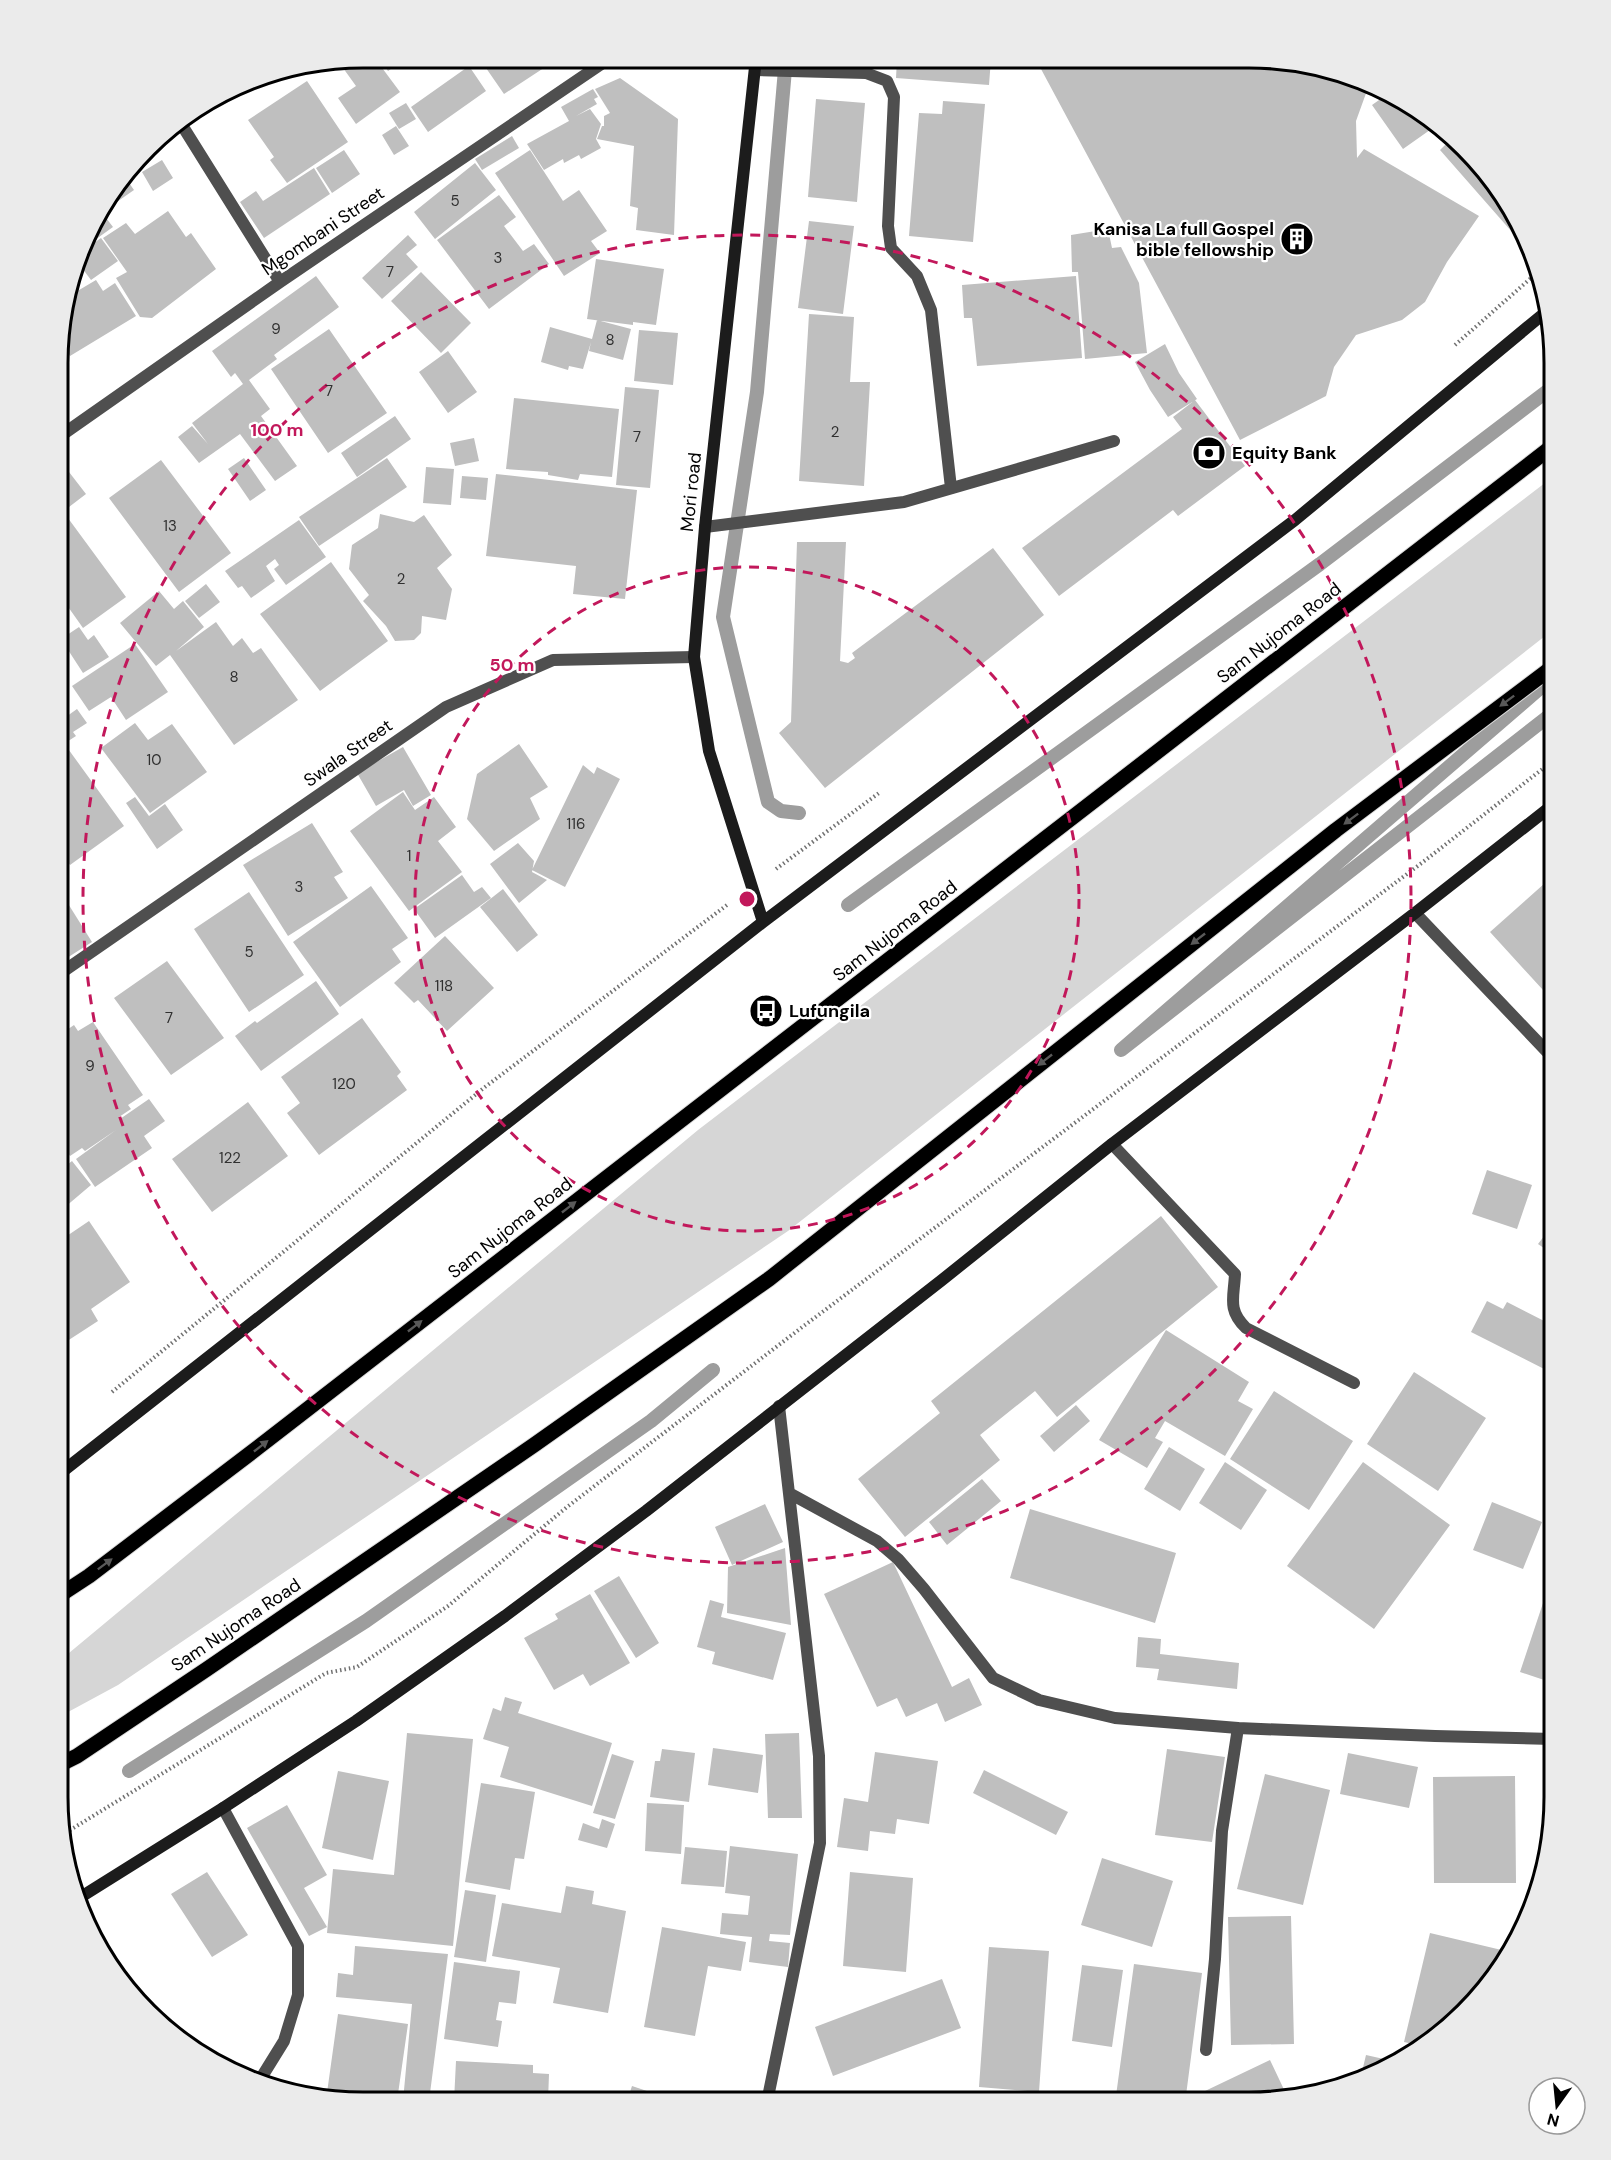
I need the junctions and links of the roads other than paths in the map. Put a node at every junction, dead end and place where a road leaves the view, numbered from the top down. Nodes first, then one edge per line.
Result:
1 (595, 68) edge
2 (755, 68) edge
3 (804, 68) edge
4 (184, 128) edge
5 (280, 282) junction
6 (1540, 317) edge
7 (68, 431) edge
8 (1114, 441) dead end
9 (1544, 454) edge
10 (951, 488) junction
11 (705, 526) junction
12 (694, 657) junction
13 (1544, 674) edge
14 (1544, 812) edge
15 (1415, 913) junction
16 (763, 922) junction
17 (68, 968) edge
18 (1544, 1048) edge
19 (1112, 1144) junction
20 (1354, 1383) dead end
21 (779, 1406) junction
22 (68, 1467) edge
23 (789, 1493) junction
24 (68, 1590) edge
25 (1238, 1728) junction
26 (1544, 1739) edge
27 (68, 1760) edge
28 (223, 1808) junction
29 (84, 1895) edge
30 (1206, 2050) dead end
31 (263, 2075) edge
32 (769, 2092) edge

1 - 5 street, Mgombani Street
2 - 11 street, Mori road
3 - 10 street
4 - 5 street
5 - 7 street, Mgombani Street
6 - 16 street
8 - 10 street
24 -> 9 main road, Sam Nujoma Road
10 - 11 street
11 - 12 street, Mori road
12 - 16 street, Mori road
12 - 17 street, Swala Street
13 -> 27 main road, Sam Nujoma Road
14 - 15 street
15 - 18 street
15 - 19 street
16 - 22 street
19 - 20 street
19 - 21 street
21 - 23 street
21 - 28 street
23 - 25 street
23 - 32 street
25 - 26 street
25 - 30 street
28 - 29 street
28 - 31 street

